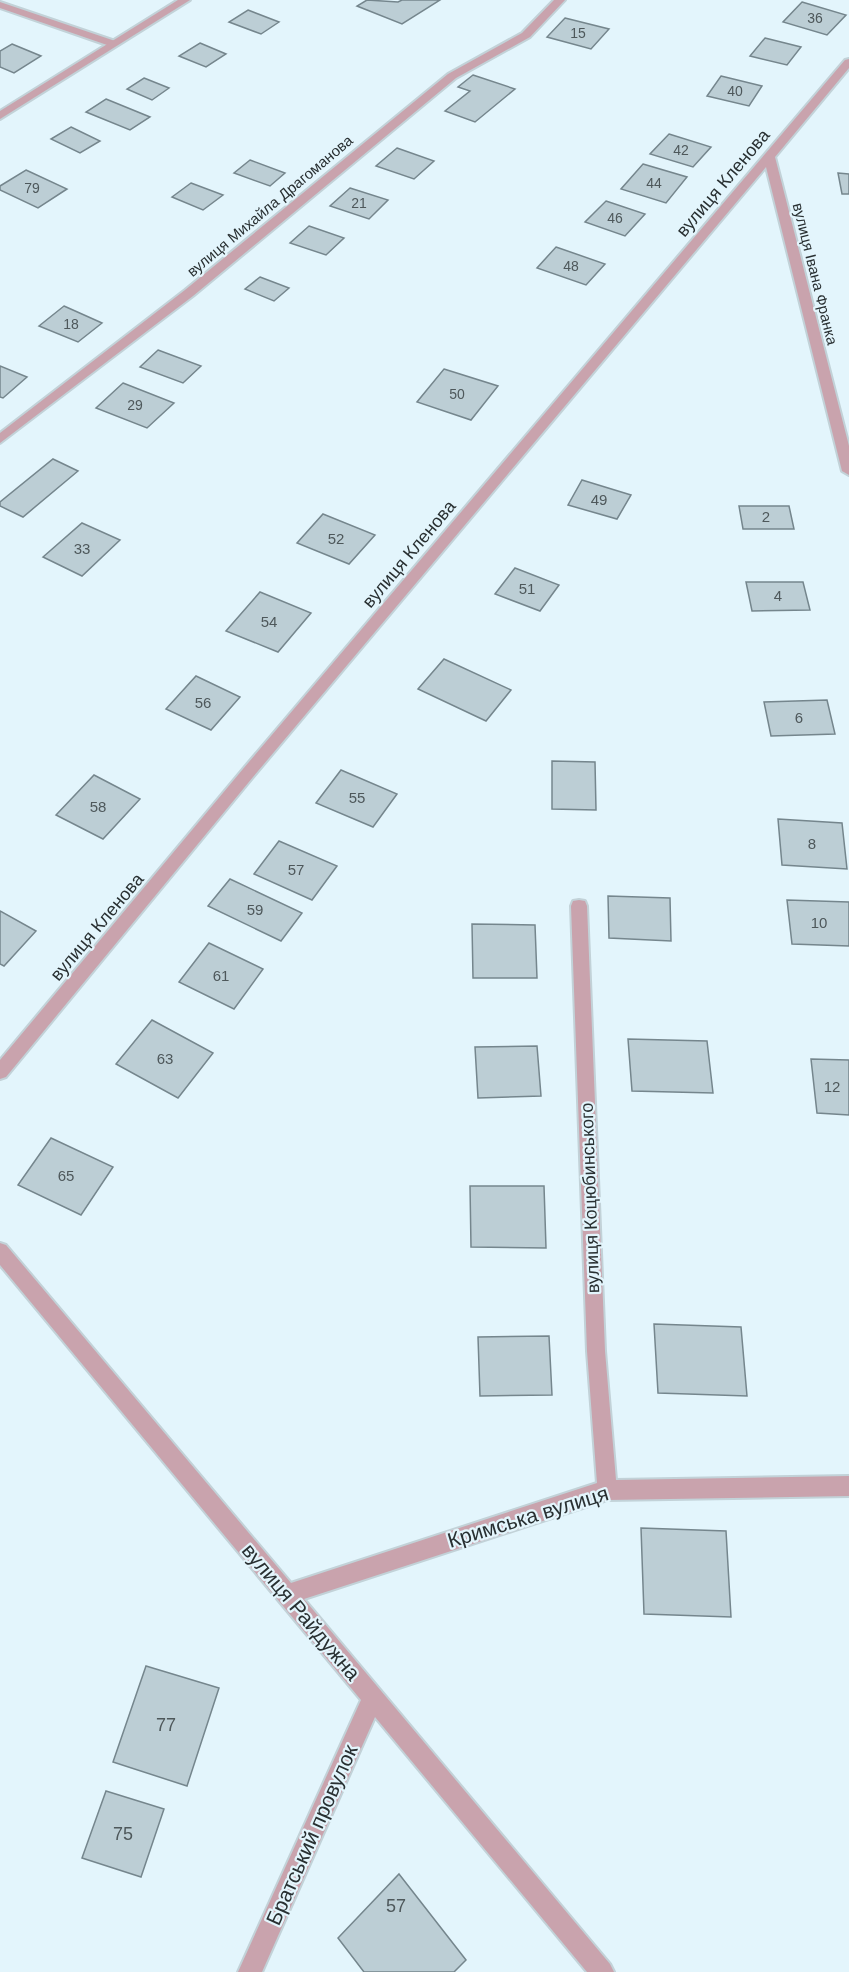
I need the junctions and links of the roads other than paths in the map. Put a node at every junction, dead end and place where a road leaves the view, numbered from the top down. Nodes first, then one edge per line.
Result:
1 (185, 0) edge
2 (560, 0) edge
3 (0, 5) edge
4 (114, 44) junction
5 (847, 67) edge
6 (0, 116) edge
7 (769, 156) junction
8 (0, 439) edge
9 (849, 471) edge
10 (579, 906) dead end
11 (0, 1072) edge
12 (0, 1251) edge
13 (849, 1486) edge
14 (607, 1490) junction
15 (286, 1595) junction
16 (374, 1698) junction
17 (250, 1972) edge
18 (602, 1972) edge

1 - 4 street
2 - 8 street, вулиця Михайла Драгоманова
3 - 4 street
4 - 6 street
5 - 7 street, вулиця Кленова
7 - 9 street, вулиця Івана Франка
7 - 11 street, вулиця Кленова
10 - 14 street, вулиця Коцюбинського
12 - 15 street, вулиця Райдужна
13 - 14 street, Кримська вулиця
14 - 15 street, Кримська вулиця
15 - 16 street, вулиця Райдужна
16 - 17 street, Братський провулок
16 - 18 street, вулиця Райдужна

